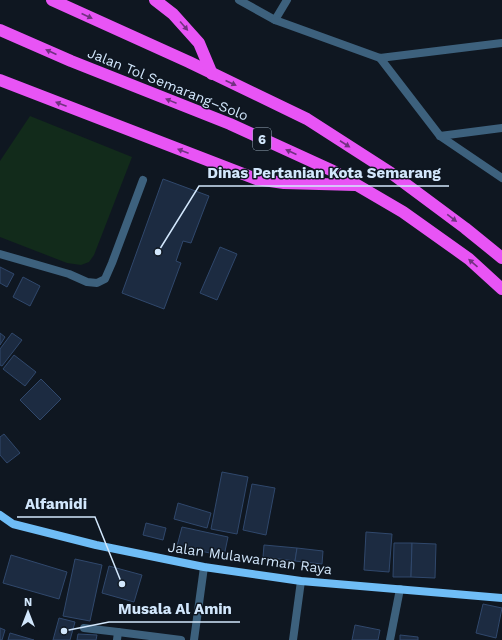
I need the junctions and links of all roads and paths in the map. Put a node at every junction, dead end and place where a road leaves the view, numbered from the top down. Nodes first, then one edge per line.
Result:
1 (52, 0) edge
2 (155, 0) edge
3 (239, 0) edge
4 (287, 0) edge
5 (274, 20) junction
6 (0, 30) edge
7 (502, 43) edge
8 (380, 58) junction
9 (212, 74) junction
10 (0, 80) edge
11 (502, 128) edge
12 (440, 136) junction
13 (502, 178) edge
14 (143, 180) dead end
15 (356, 185) junction
16 (0, 254) edge
17 (502, 258) edge
18 (502, 289) edge
19 (0, 515) edge
20 (204, 567) junction
21 (300, 581) junction
22 (400, 589) junction
23 (502, 598) edge
24 (84, 628) dead end
25 (118, 636) edge
26 (181, 640) edge
27 (194, 640) edge
28 (293, 640) edge
29 (390, 640) edge

1 -> 9 highway, Jalan Tol Semarang–Solo
2 -> 9 highway
3 - 5 street
4 - 5 street
5 - 8 street
15 -> 6 highway, Jalan Tol Semarang–Solo / 6
7 - 8 street
8 - 12 street
9 -> 17 highway, Jalan Tol Semarang–Solo
15 -> 10 highway
11 - 12 street
12 - 13 street
14 - 16 street
18 -> 15 highway, Jalan Tol Semarang–Solo / 6
19 - 20 main road, Jalan Mulawarman Raya
20 - 21 main road, Jalan Mulawarman Raya
20 - 27 street
21 - 22 main road, Jalan Mulawarman Raya
21 - 28 street
22 - 23 main road, Jalan Mulawarman Raya
22 - 29 street
24 - 25 street
25 - 26 street

